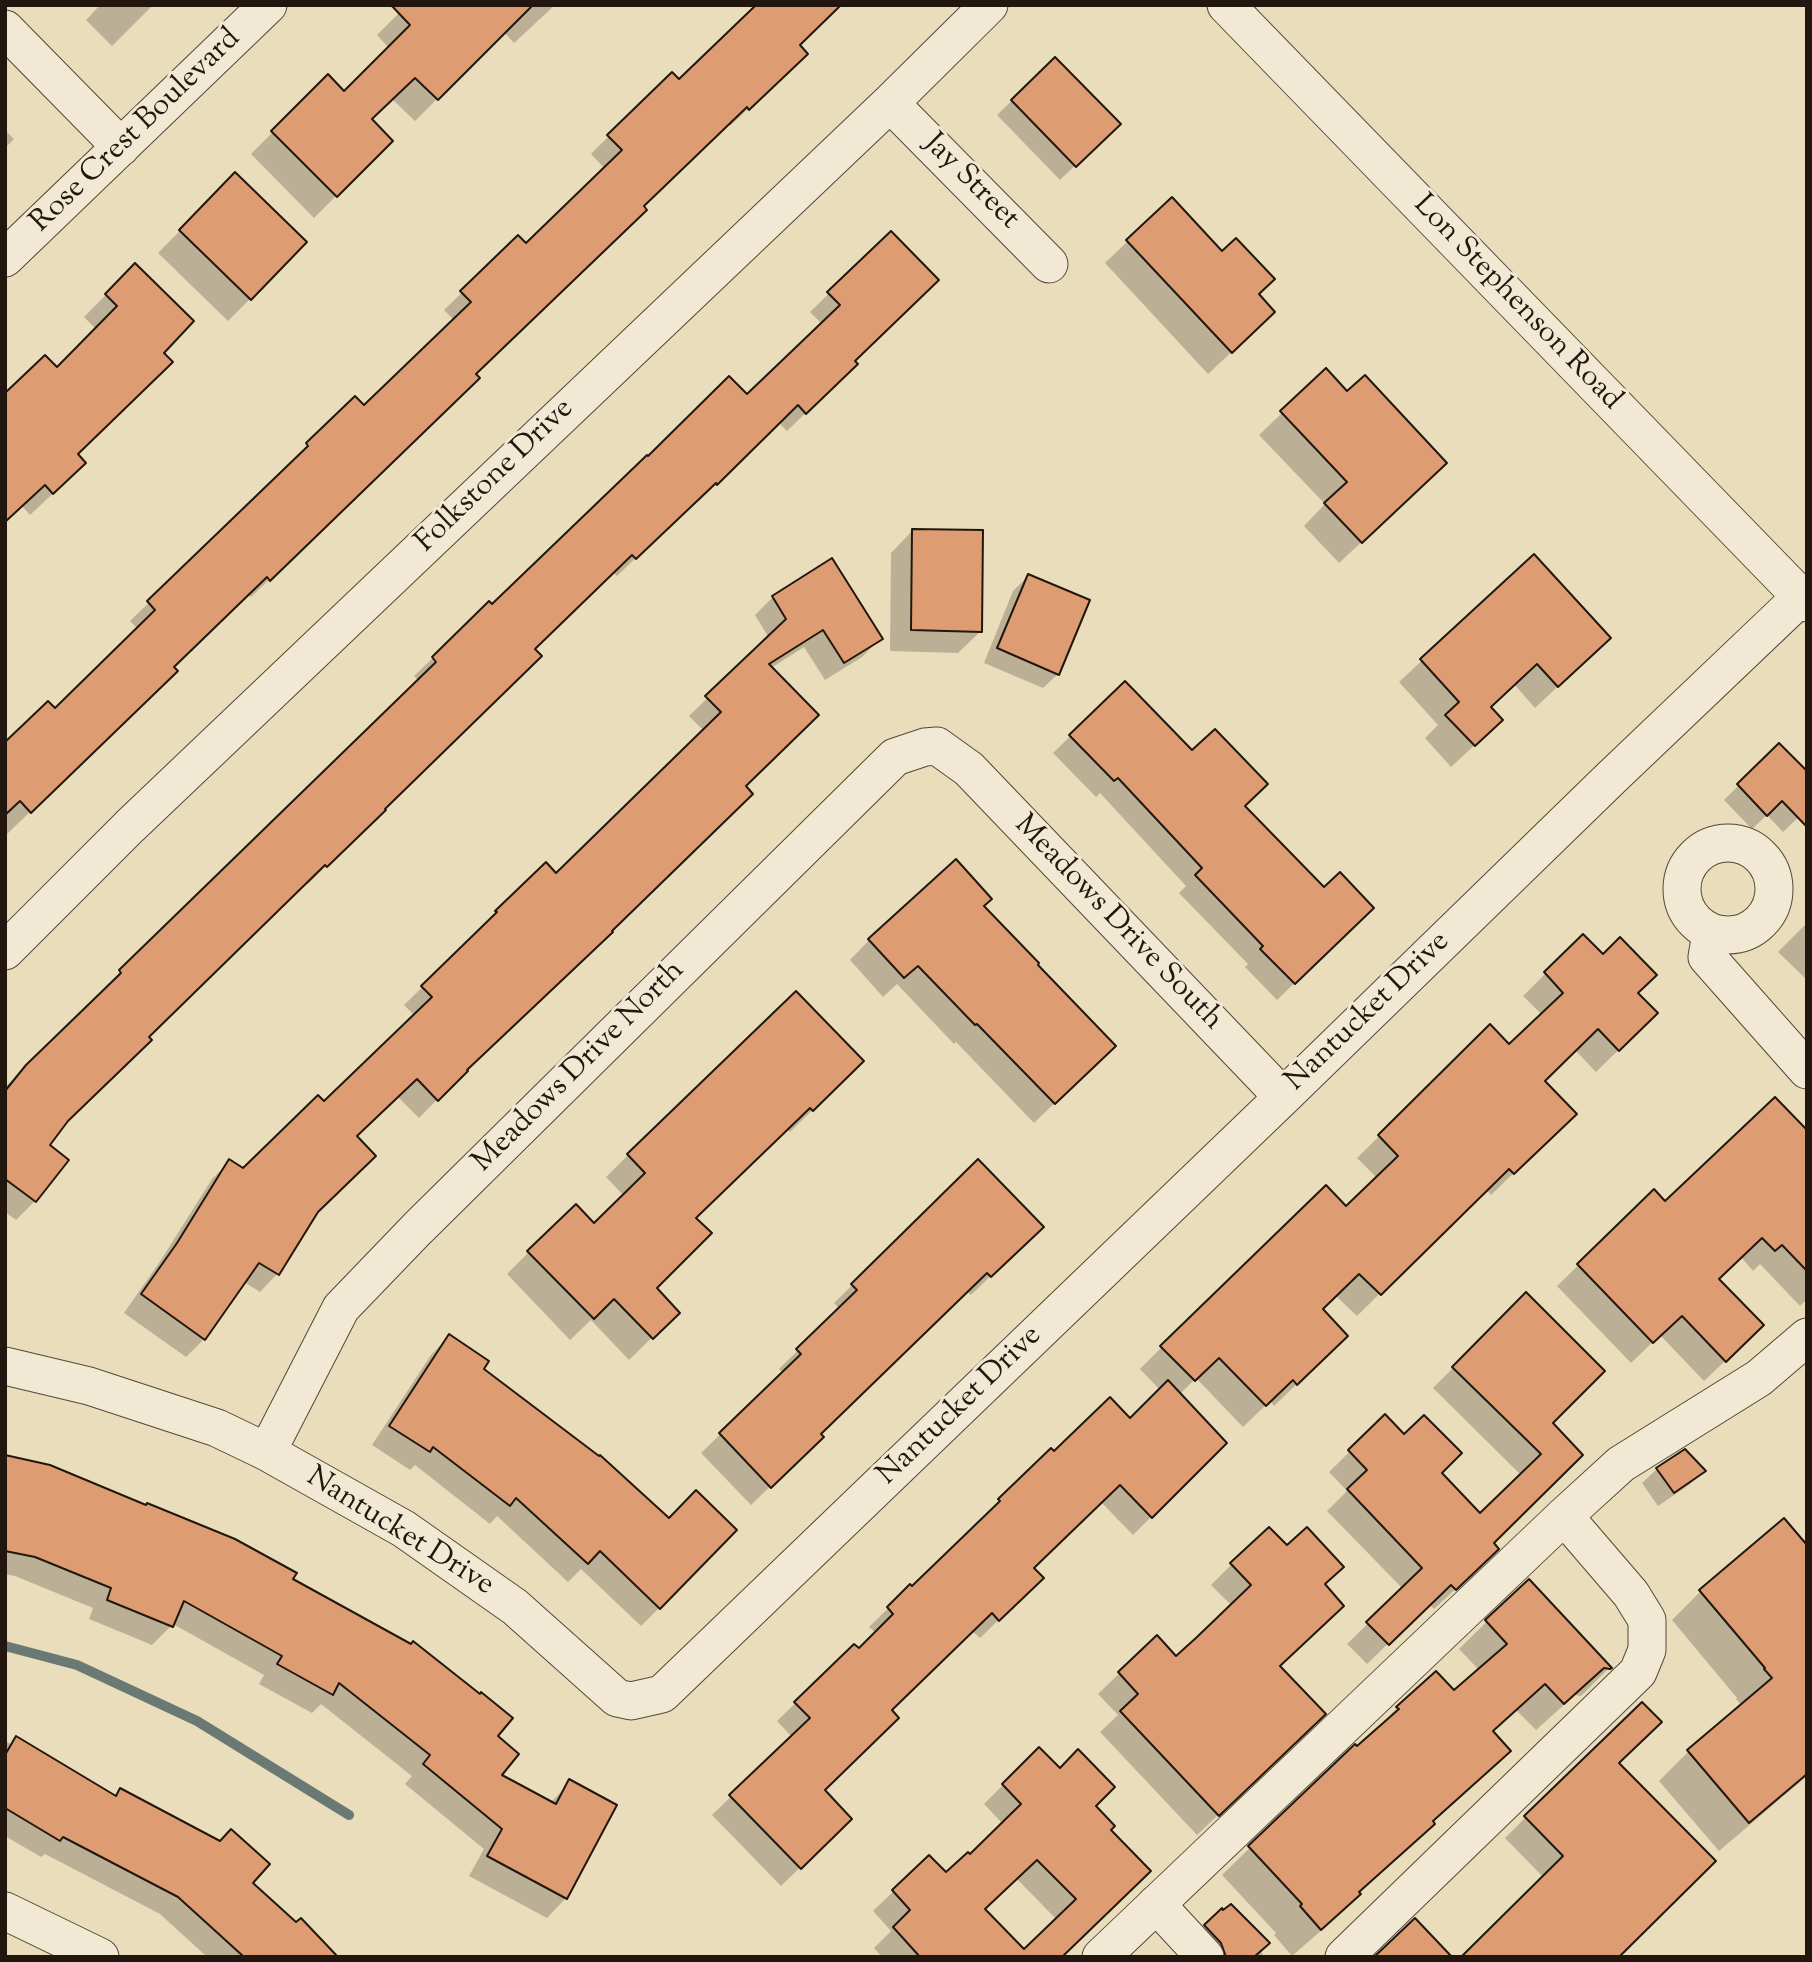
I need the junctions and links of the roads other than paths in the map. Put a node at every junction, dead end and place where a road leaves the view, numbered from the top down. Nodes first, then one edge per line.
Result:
1 (268, 5) edge
2 (989, 5) edge
3 (1226, 5) edge
4 (5, 29) edge
5 (890, 103) junction
6 (121, 147) junction
7 (5, 258) edge
8 (1049, 264) dead end
9 (1804, 600) edge
10 (949, 753) joint
11 (1711, 933) dead end
12 (5, 951) edge
13 (1807, 1070) edge
14 (1283, 1097) junction
15 (1807, 1337) edge
16 (5, 1366) edge
17 (267, 1452) junction
18 (1564, 1516) junction
19 (1156, 1904) junction
20 (5, 1911) edge
21 (100, 1957) edge
22 (1101, 1957) edge
23 (1205, 1957) edge
24 (1344, 1957) edge

1 - 6 street, Rose Crest Boulevard
2 - 5 street, Folkstone Drive
3 - 9 street, Lon Stephenson Road
4 - 6 street
5 - 8 street, Jay Street
5 - 12 street, Folkstone Drive
6 - 7 street, Rose Crest Boulevard
9 - 14 street, Nantucket Drive
10 - 14 street, Meadows Drive South
10 - 17 street, Meadows Drive North
11 - 13 street
14 - 17 street, Nantucket Drive
15 - 18 street
16 - 17 street, Nantucket Drive
18 - 19 street
18 - 24 street
19 - 22 street
19 - 23 street
20 - 21 street

